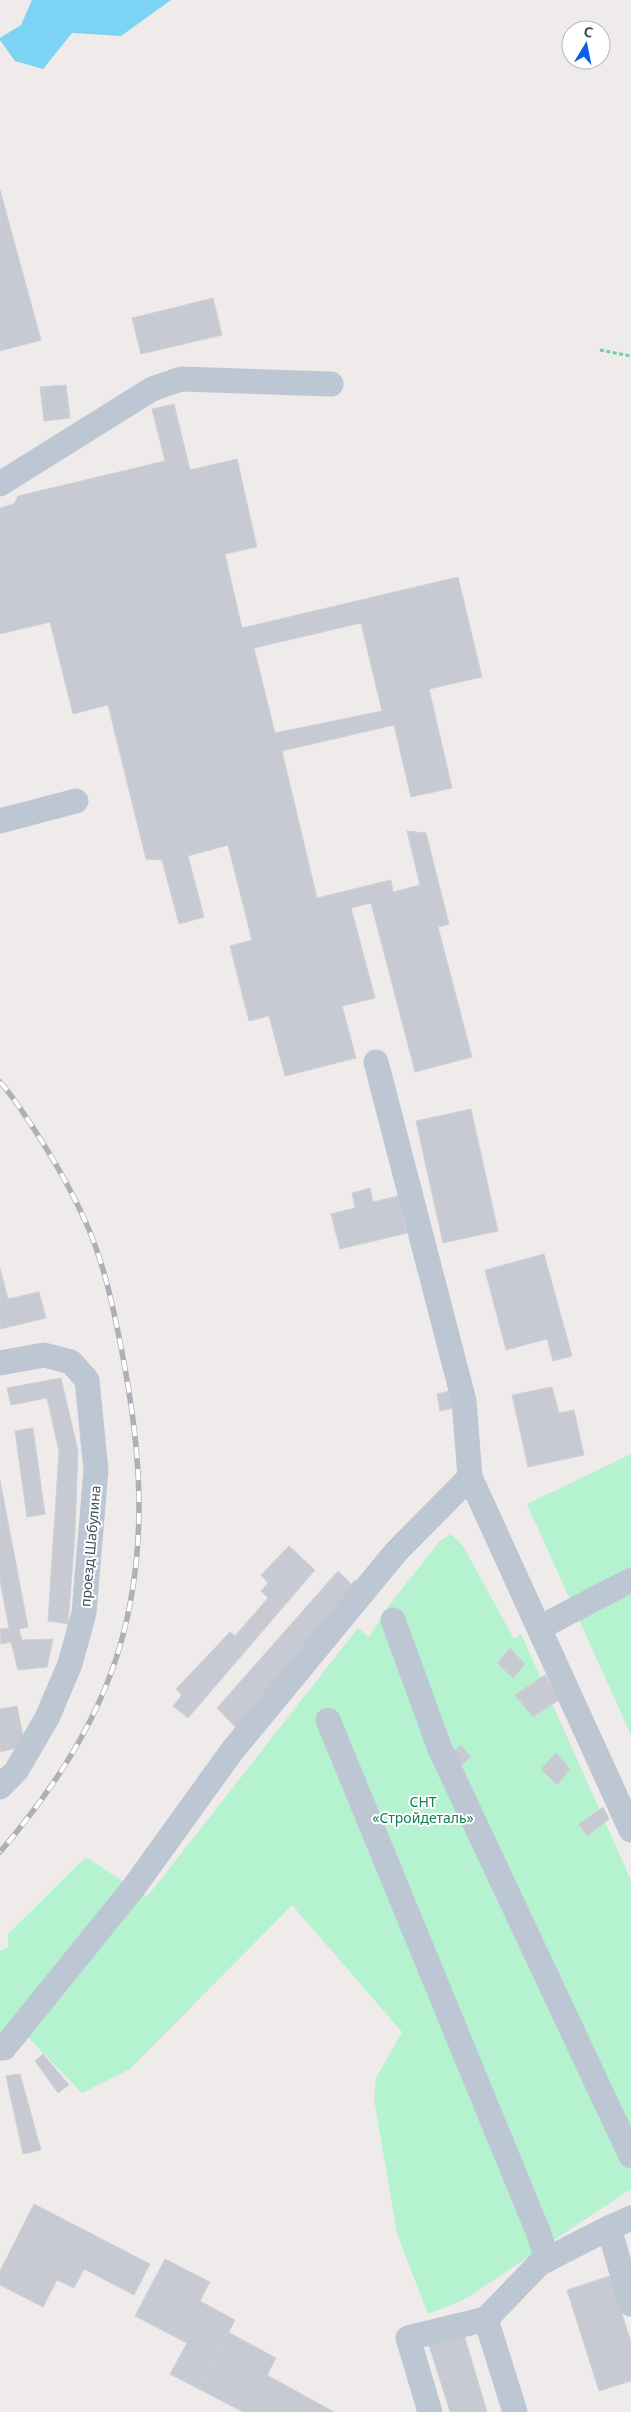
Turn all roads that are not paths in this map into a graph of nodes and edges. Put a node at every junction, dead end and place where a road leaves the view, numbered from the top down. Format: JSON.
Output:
{"nodes":[{"id":1,"x":330,"y":384,"type":"dead end"},
{"id":2,"x":0,"y":484,"type":"edge"},
{"id":3,"x":76,"y":801,"type":"dead end"},
{"id":4,"x":0,"y":821,"type":"edge"},
{"id":5,"x":376,"y":1062,"type":"dead end"},
{"id":6,"x":0,"y":1363,"type":"edge"},
{"id":7,"x":470,"y":1478,"type":"junction"},
{"id":8,"x":631,"y":1580,"type":"edge"},
{"id":9,"x":393,"y":1620,"type":"dead end"},
{"id":10,"x":539,"y":1628,"type":"junction"},
{"id":11,"x":328,"y":1720,"type":"dead end"},
{"id":12,"x":0,"y":1787,"type":"edge"},
{"id":13,"x":631,"y":1830,"type":"edge"},
{"id":14,"x":0,"y":2048,"type":"edge"},
{"id":15,"x":631,"y":2156,"type":"edge"},
{"id":16,"x":620,"y":2223,"type":"edge"},
{"id":17,"x":547,"y":2260,"type":"junction"},
{"id":18,"x":631,"y":2304,"type":"edge"},
{"id":19,"x":486,"y":2319,"type":"junction"},
{"id":20,"x":430,"y":2412,"type":"edge"},
{"id":21,"x":515,"y":2412,"type":"edge"}],
"edges":[{"from":1,"to":2,"type":"street"},
{"from":3,"to":4,"type":"street"},
{"from":5,"to":7,"type":"street"},
{"from":6,"to":12,"type":"street","name":"проезд Шабулина"},
{"from":7,"to":10,"type":"street"},
{"from":7,"to":14,"type":"street"},
{"from":8,"to":10,"type":"street"},
{"from":9,"to":15,"type":"street"},
{"from":10,"to":13,"type":"street"},
{"from":11,"to":17,"type":"street"},
{"from":16,"to":17,"type":"street"},
{"from":16,"to":18,"type":"street"},
{"from":17,"to":19,"type":"street"},
{"from":19,"to":20,"type":"street"},
{"from":19,"to":21,"type":"street"}]}
